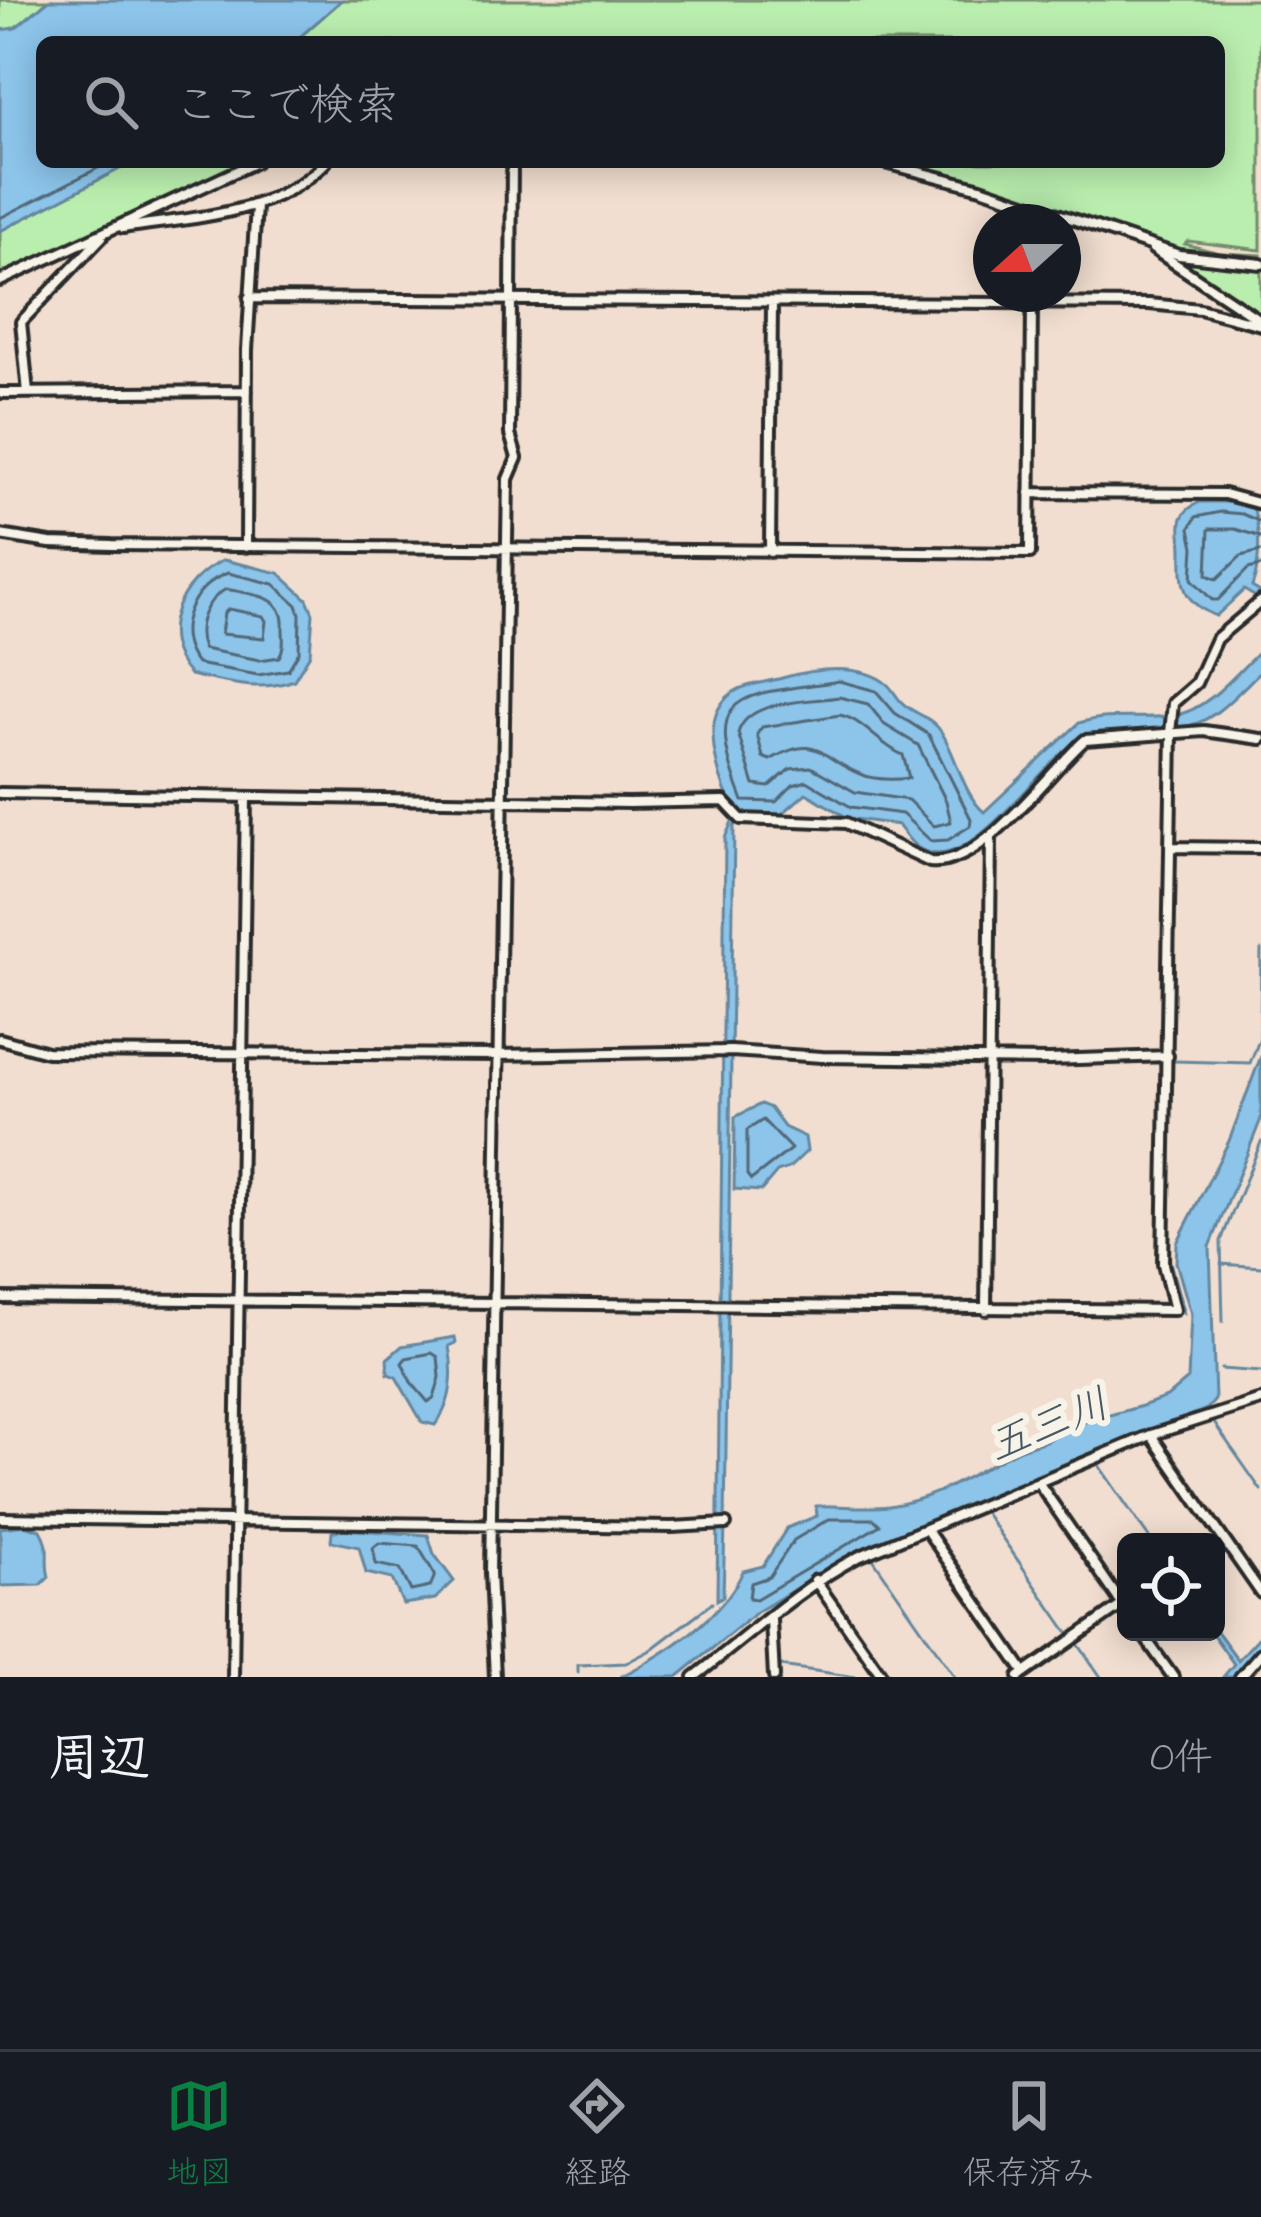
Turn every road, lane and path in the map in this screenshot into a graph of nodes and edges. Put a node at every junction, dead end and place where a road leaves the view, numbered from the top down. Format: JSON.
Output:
{"nodes":[{"id":1,"x":243,"y":168,"type":"edge"},
{"id":2,"x":319,"y":168,"type":"edge"},
{"id":3,"x":512,"y":168,"type":"edge"},
{"id":4,"x":912,"y":168,"type":"edge"},
{"id":5,"x":256,"y":206,"type":"junction"},
{"id":6,"x":108,"y":231,"type":"junction"},
{"id":7,"x":1142,"y":242,"type":"junction"},
{"id":8,"x":1261,"y":264,"type":"edge"},
{"id":9,"x":0,"y":281,"type":"edge"},
{"id":10,"x":249,"y":298,"type":"junction"},
{"id":11,"x":511,"y":299,"type":"junction"},
{"id":12,"x":772,"y":302,"type":"junction"},
{"id":13,"x":973,"y":304,"type":"edge"},
{"id":14,"x":1081,"y":304,"type":"edge"},
{"id":15,"x":1032,"y":312,"type":"edge"},
{"id":16,"x":1261,"y":323,"type":"edge"},
{"id":17,"x":247,"y":391,"type":"junction"},
{"id":18,"x":0,"y":393,"type":"edge"},
{"id":19,"x":28,"y":393,"type":"junction"},
{"id":20,"x":1030,"y":493,"type":"junction"},
{"id":21,"x":1261,"y":504,"type":"edge"},
{"id":22,"x":0,"y":535,"type":"edge"},
{"id":23,"x":246,"y":547,"type":"junction"},
{"id":24,"x":506,"y":550,"type":"junction"},
{"id":25,"x":770,"y":552,"type":"junction"},
{"id":26,"x":1261,"y":601,"type":"edge"},
{"id":27,"x":1171,"y":733,"type":"junction"},
{"id":28,"x":1261,"y":740,"type":"edge"},
{"id":29,"x":0,"y":793,"type":"edge"},
{"id":30,"x":246,"y":797,"type":"junction"},
{"id":31,"x":501,"y":801,"type":"junction"},
{"id":32,"x":992,"y":835,"type":"junction"},
{"id":33,"x":1171,"y":847,"type":"junction"},
{"id":34,"x":1261,"y":848,"type":"edge"},
{"id":35,"x":0,"y":1039,"type":"edge"},
{"id":36,"x":243,"y":1054,"type":"junction"},
{"id":37,"x":497,"y":1055,"type":"junction"},
{"id":38,"x":1168,"y":1057,"type":"junction"},
{"id":39,"x":989,"y":1059,"type":"junction"},
{"id":40,"x":0,"y":1298,"type":"edge"},
{"id":41,"x":239,"y":1300,"type":"junction"},
{"id":42,"x":494,"y":1303,"type":"junction"},
{"id":43,"x":986,"y":1310,"type":"junction"},
{"id":44,"x":1261,"y":1400,"type":"edge"},
{"id":45,"x":1151,"y":1435,"type":"junction"},
{"id":46,"x":1037,"y":1482,"type":"junction"},
{"id":47,"x":0,"y":1518,"type":"edge"},
{"id":48,"x":236,"y":1521,"type":"junction"},
{"id":49,"x":490,"y":1524,"type":"junction"},
{"id":50,"x":723,"y":1524,"type":"dead end"},
{"id":51,"x":926,"y":1529,"type":"junction"},
{"id":52,"x":1212,"y":1533,"type":"edge"},
{"id":53,"x":1225,"y":1550,"type":"edge"},
{"id":54,"x":815,"y":1580,"type":"junction"},
{"id":55,"x":1261,"y":1593,"type":"edge"},
{"id":56,"x":1117,"y":1596,"type":"edge"},
{"id":57,"x":1117,"y":1611,"type":"edge"},
{"id":58,"x":771,"y":1618,"type":"junction"},
{"id":59,"x":1148,"y":1641,"type":"edge"},
{"id":60,"x":1261,"y":1653,"type":"edge"},
{"id":61,"x":1022,"y":1675,"type":"edge"},
{"id":62,"x":233,"y":1677,"type":"edge"},
{"id":63,"x":495,"y":1677,"type":"edge"},
{"id":64,"x":694,"y":1677,"type":"edge"},
{"id":65,"x":773,"y":1677,"type":"edge"},
{"id":66,"x":883,"y":1677,"type":"edge"},
{"id":67,"x":1173,"y":1677,"type":"edge"},
{"id":68,"x":1240,"y":1677,"type":"edge"}],
"edges":[{"from":1,"to":6,"type":"street"},
{"from":2,"to":5,"type":"street"},
{"from":3,"to":11,"type":"street"},
{"from":4,"to":7,"type":"street"},
{"from":5,"to":6,"type":"street"},
{"from":5,"to":10,"type":"street"},
{"from":6,"to":9,"type":"street"},
{"from":6,"to":19,"type":"street"},
{"from":7,"to":8,"type":"street"},
{"from":7,"to":16,"type":"street"},
{"from":10,"to":11,"type":"street"},
{"from":10,"to":17,"type":"street"},
{"from":11,"to":12,"type":"street"},
{"from":11,"to":24,"type":"street"},
{"from":12,"to":13,"type":"street"},
{"from":12,"to":25,"type":"street"},
{"from":14,"to":16,"type":"street"},
{"from":15,"to":20,"type":"street"},
{"from":17,"to":19,"type":"street"},
{"from":17,"to":23,"type":"street"},
{"from":18,"to":19,"type":"street"},
{"from":20,"to":21,"type":"street"},
{"from":20,"to":25,"type":"street"},
{"from":22,"to":23,"type":"street"},
{"from":23,"to":24,"type":"street"},
{"from":24,"to":25,"type":"street"},
{"from":24,"to":31,"type":"street"},
{"from":26,"to":27,"type":"street"},
{"from":27,"to":28,"type":"street"},
{"from":27,"to":32,"type":"street"},
{"from":27,"to":33,"type":"street"},
{"from":29,"to":30,"type":"street"},
{"from":30,"to":31,"type":"street"},
{"from":30,"to":36,"type":"street"},
{"from":31,"to":32,"type":"street"},
{"from":31,"to":37,"type":"street"},
{"from":32,"to":39,"type":"street"},
{"from":33,"to":34,"type":"street"},
{"from":33,"to":38,"type":"street"},
{"from":35,"to":36,"type":"street"},
{"from":36,"to":37,"type":"street"},
{"from":36,"to":41,"type":"street"},
{"from":37,"to":39,"type":"street"},
{"from":37,"to":42,"type":"street"},
{"from":38,"to":39,"type":"street"},
{"from":38,"to":43,"type":"street"},
{"from":39,"to":43,"type":"street"},
{"from":40,"to":41,"type":"street"},
{"from":41,"to":42,"type":"street"},
{"from":41,"to":48,"type":"street"},
{"from":42,"to":43,"type":"street"},
{"from":42,"to":49,"type":"street"},
{"from":44,"to":45,"type":"street"},
{"from":45,"to":46,"type":"street"},
{"from":45,"to":52,"type":"street"},
{"from":46,"to":51,"type":"street"},
{"from":46,"to":56,"type":"street"},
{"from":47,"to":48,"type":"street"},
{"from":48,"to":49,"type":"street"},
{"from":48,"to":62,"type":"street"},
{"from":49,"to":50,"type":"street"},
{"from":49,"to":63,"type":"street"},
{"from":51,"to":54,"type":"street"},
{"from":51,"to":61,"type":"street"},
{"from":53,"to":55,"type":"street"},
{"from":54,"to":58,"type":"street"},
{"from":54,"to":66,"type":"street"},
{"from":57,"to":61,"type":"street"},
{"from":58,"to":64,"type":"street"},
{"from":58,"to":65,"type":"street"},
{"from":59,"to":67,"type":"street"},
{"from":60,"to":68,"type":"street"}]}
